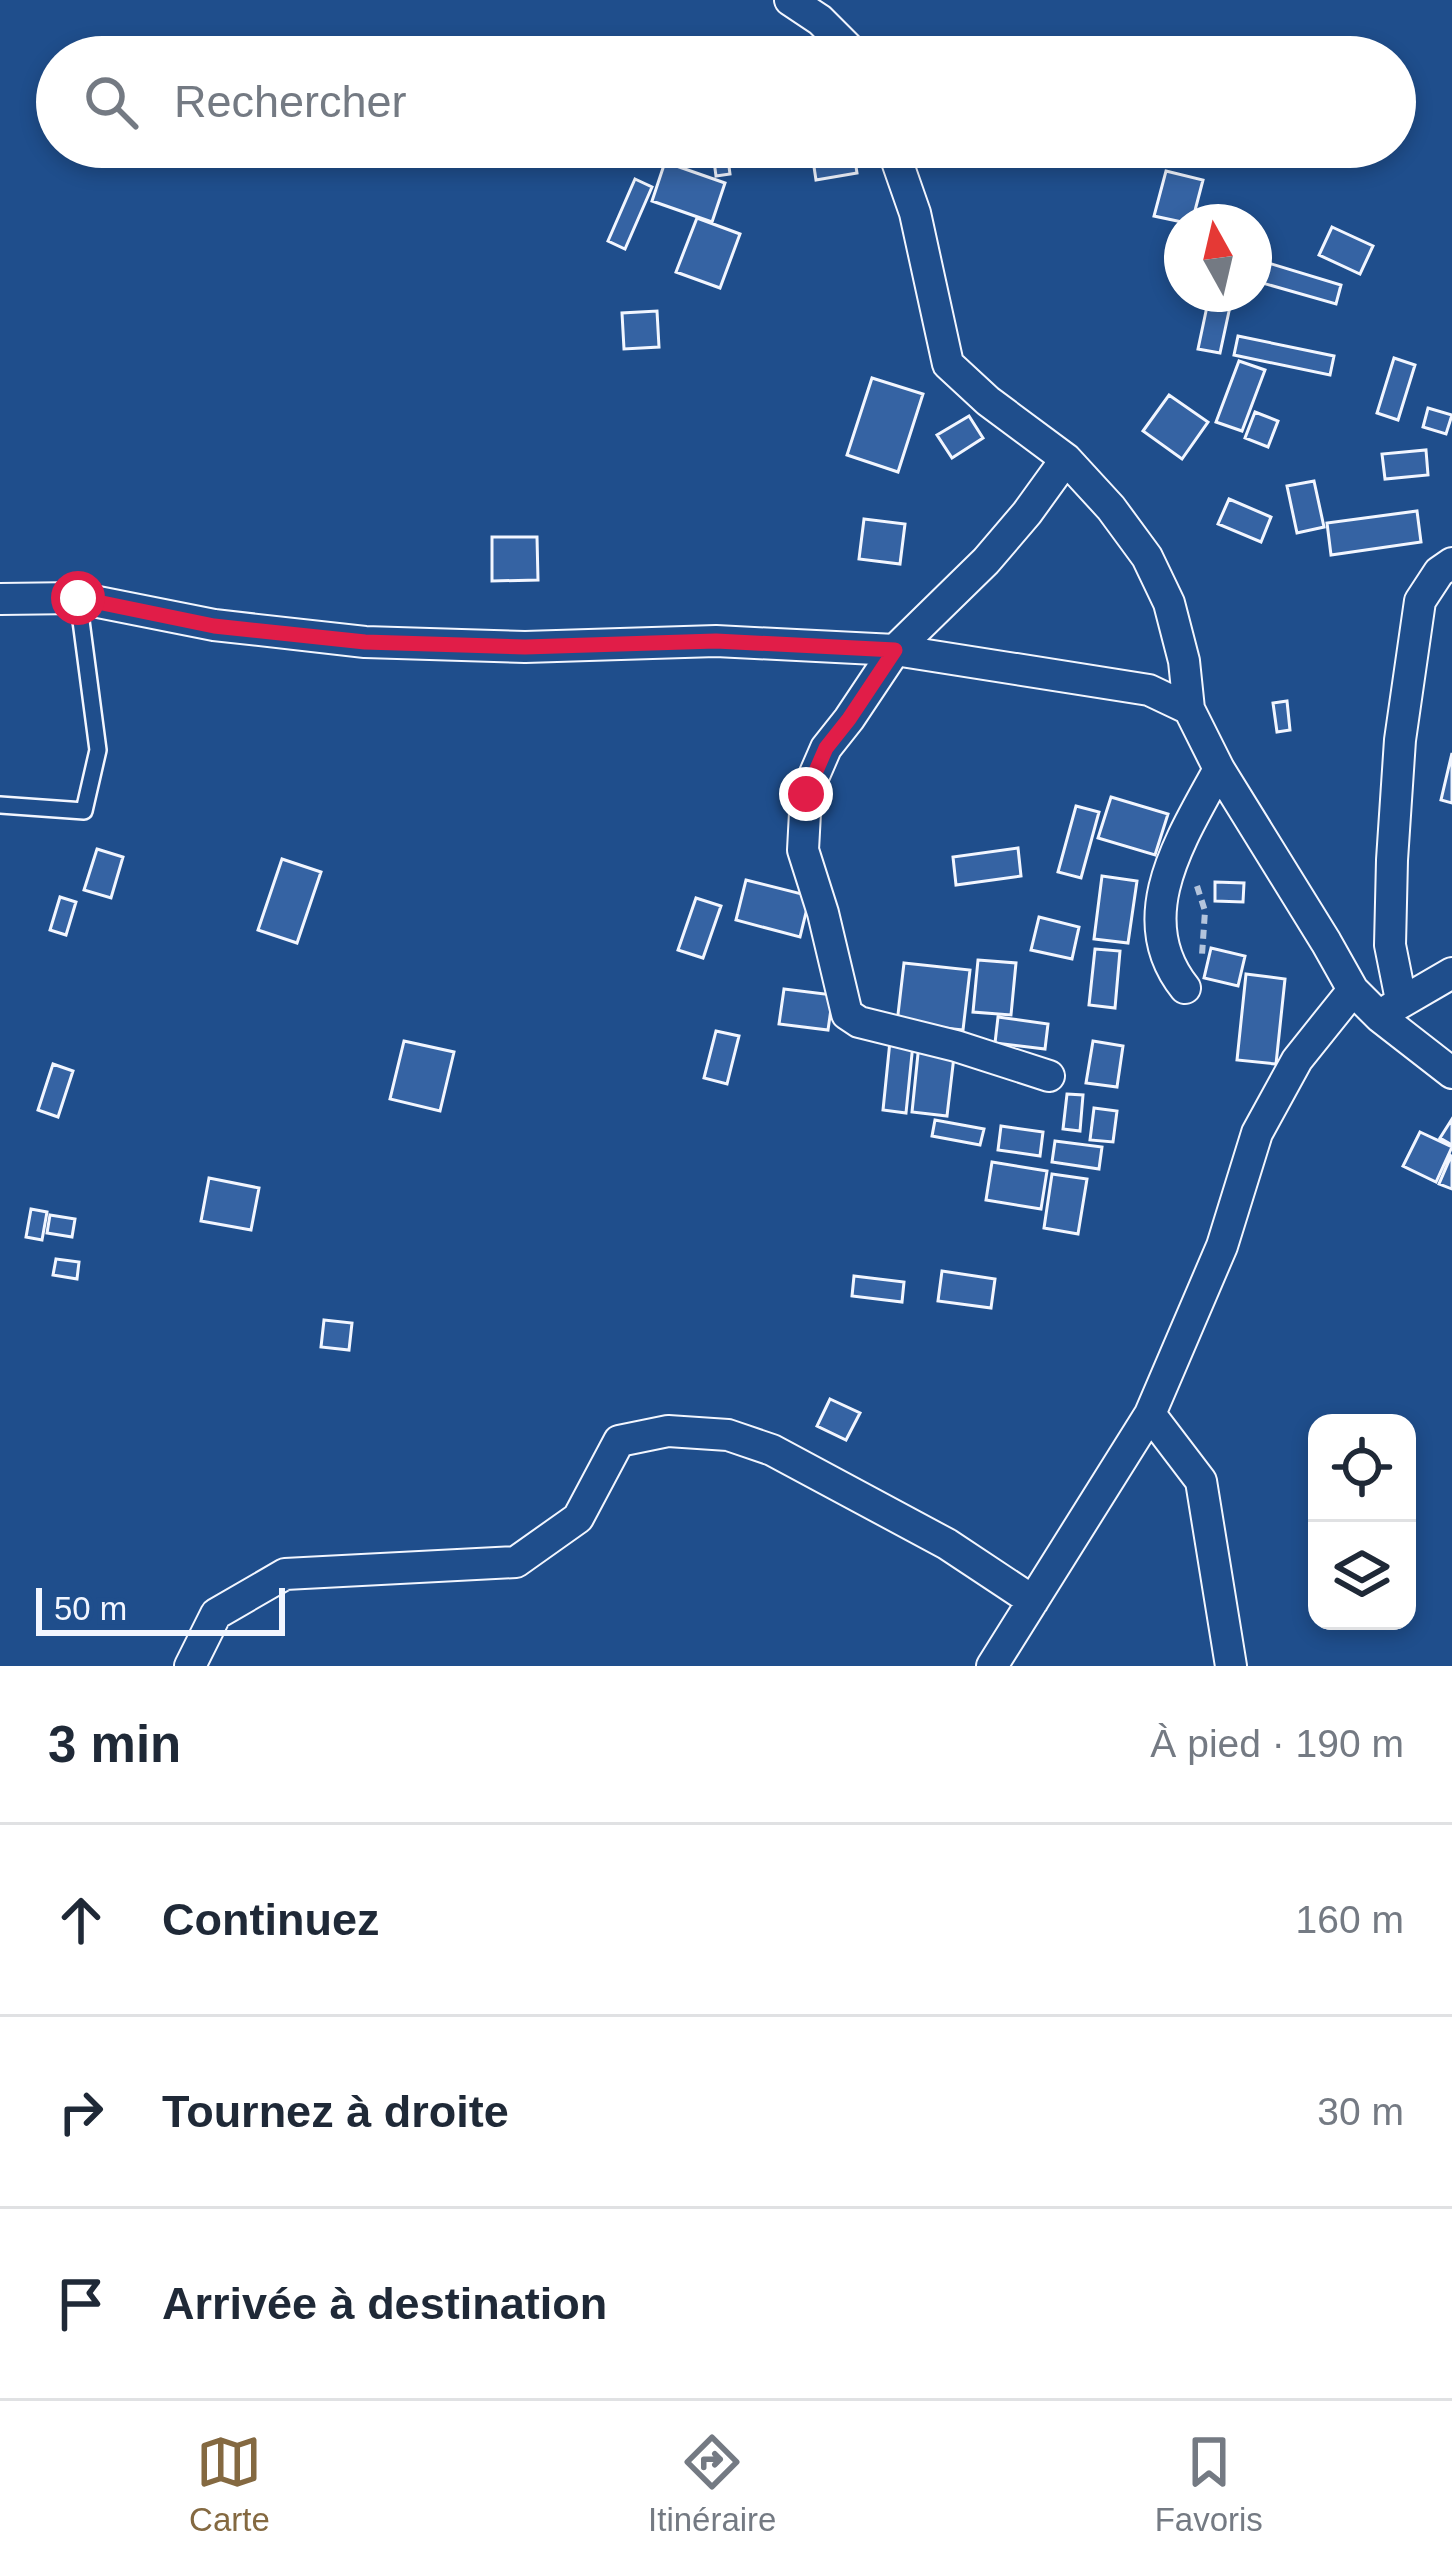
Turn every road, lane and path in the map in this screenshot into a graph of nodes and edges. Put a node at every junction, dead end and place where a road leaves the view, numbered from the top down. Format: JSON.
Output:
{"nodes":[{"id":1,"x":790,"y":0,"type":"edge"},
{"id":2,"x":836,"y":36,"type":"edge"},
{"id":3,"x":899,"y":168,"type":"edge"},
{"id":4,"x":1066,"y":459,"type":"junction"},
{"id":5,"x":1452,"y":563,"type":"edge"},
{"id":6,"x":0,"y":598,"type":"edge"},
{"id":7,"x":78,"y":598,"type":"junction"},
{"id":8,"x":895,"y":650,"type":"junction"},
{"id":9,"x":1189,"y":709,"type":"junction"},
{"id":10,"x":1219,"y":769,"type":"junction"},
{"id":11,"x":0,"y":805,"type":"edge"},
{"id":12,"x":1173,"y":855,"type":"junction"},
{"id":13,"x":1452,"y":973,"type":"edge"},
{"id":14,"x":1185,"y":988,"type":"joint"},
{"id":15,"x":1353,"y":990,"type":"junction"},
{"id":16,"x":1390,"y":1009,"type":"junction"},
{"id":17,"x":1452,"y":1073,"type":"edge"},
{"id":18,"x":1049,"y":1076,"type":"dead end"},
{"id":19,"x":1150,"y":1414,"type":"junction"},
{"id":20,"x":1033,"y":1601,"type":"junction"},
{"id":21,"x":190,"y":1666,"type":"edge"},
{"id":22,"x":992,"y":1666,"type":"edge"},
{"id":23,"x":1231,"y":1666,"type":"edge"}],
"edges":[{"from":1,"to":2,"type":"street"},
{"from":3,"to":4,"type":"street"},
{"from":4,"to":8,"type":"street"},
{"from":4,"to":9,"type":"street"},
{"from":5,"to":16,"type":"street"},
{"from":6,"to":7,"type":"street"},
{"from":7,"to":8,"type":"street"},
{"from":7,"to":11,"type":"lane"},
{"from":8,"to":9,"type":"street"},
{"from":8,"to":18,"type":"street"},
{"from":9,"to":10,"type":"street"},
{"from":10,"to":12,"type":"street"},
{"from":10,"to":15,"type":"street"},
{"from":12,"to":14,"type":"street"},
{"from":12,"to":14,"type":"path"},
{"from":13,"to":16,"type":"street"},
{"from":15,"to":16,"type":"street"},
{"from":15,"to":19,"type":"street"},
{"from":16,"to":17,"type":"street"},
{"from":19,"to":20,"type":"street"},
{"from":19,"to":23,"type":"street"},
{"from":20,"to":21,"type":"street"},
{"from":20,"to":22,"type":"street"}]}
